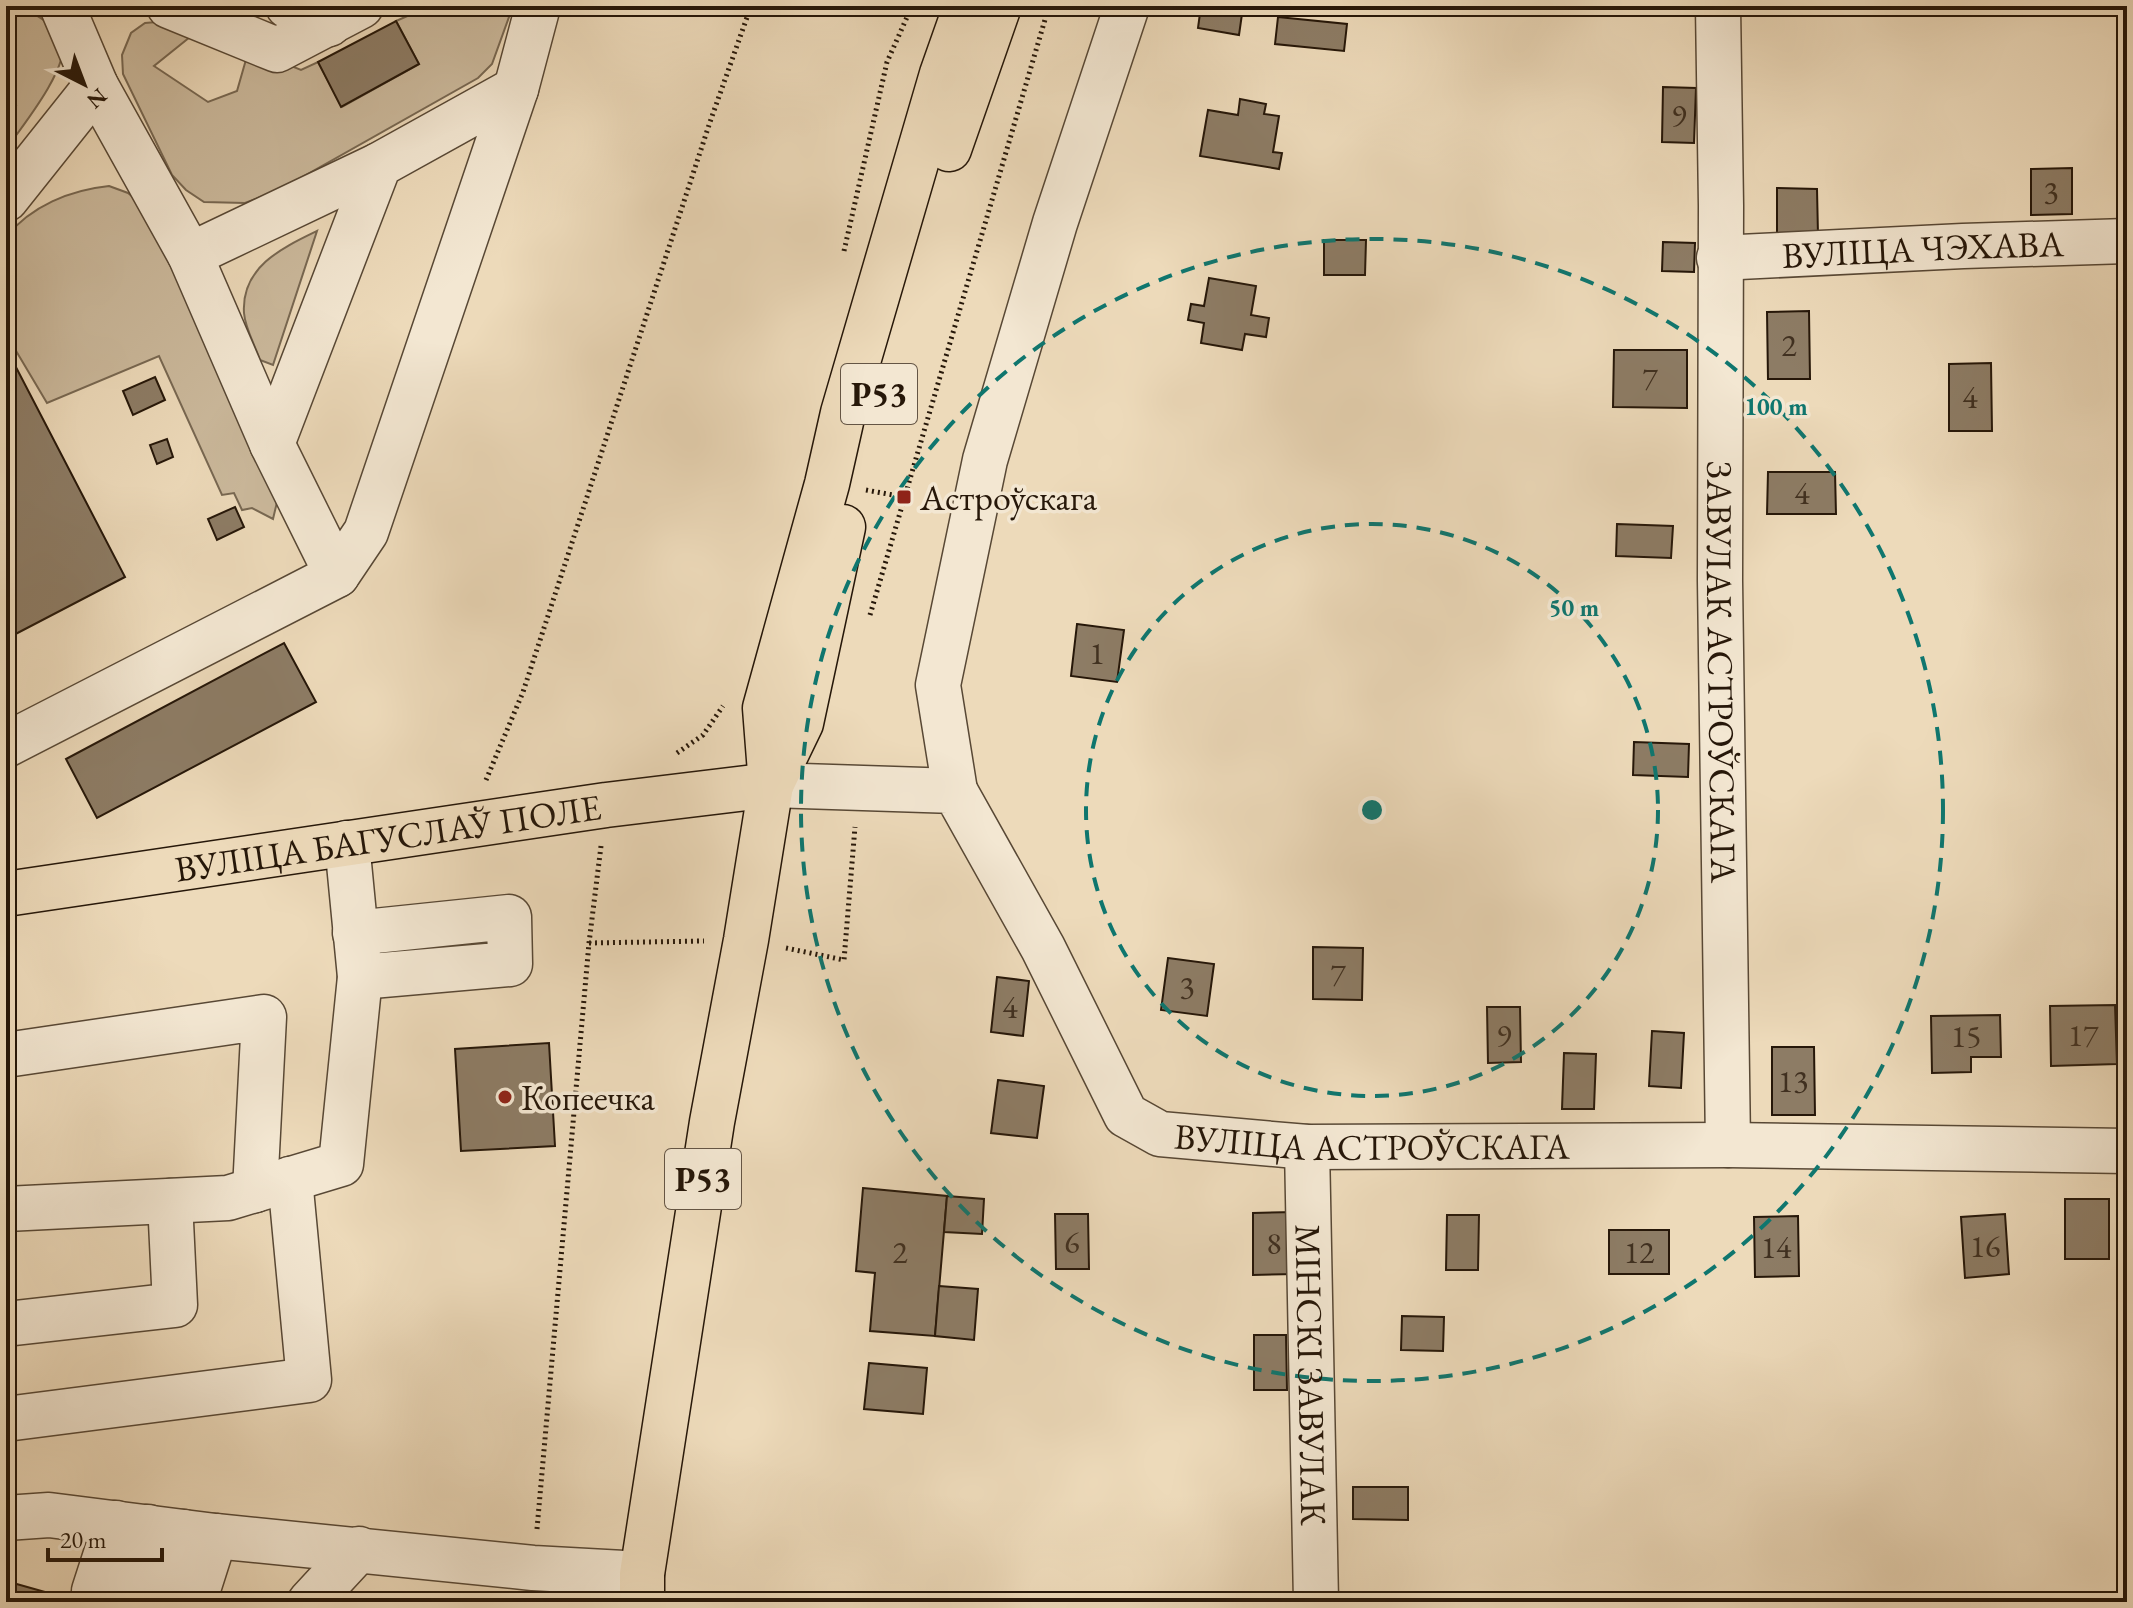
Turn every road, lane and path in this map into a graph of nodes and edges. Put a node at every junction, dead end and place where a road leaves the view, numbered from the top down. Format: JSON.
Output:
{"nodes":[{"id":1,"x":62,"y":6,"type":"edge"},
{"id":2,"x":169,"y":6,"type":"edge"},
{"id":3,"x":288,"y":6,"type":"edge"},
{"id":4,"x":538,"y":6,"type":"edge"},
{"id":5,"x":751,"y":6,"type":"edge"},
{"id":6,"x":912,"y":6,"type":"edge"},
{"id":7,"x":966,"y":6,"type":"edge"},
{"id":8,"x":999,"y":6,"type":"edge"},
{"id":9,"x":1049,"y":6,"type":"edge"},
{"id":10,"x":1127,"y":6,"type":"edge"},
{"id":11,"x":1718,"y":6,"type":"edge"},
{"id":12,"x":345,"y":15,"type":"edge"},
{"id":13,"x":96,"y":86,"type":"junction"},
{"id":14,"x":516,"y":89,"type":"junction"},
{"id":15,"x":379,"y":165,"type":"junction"},
{"id":16,"x":6,"y":199,"type":"edge"},
{"id":17,"x":2127,"y":241,"type":"edge"},
{"id":18,"x":190,"y":255,"type":"junction"},
{"id":19,"x":1719,"y":258,"type":"junction"},
{"id":20,"x":841,"y":262,"type":"dead end"},
{"id":21,"x":272,"y":444,"type":"junction"},
{"id":22,"x":853,"y":488,"type":"junction"},
{"id":23,"x":904,"y":497,"type":"junction"},
{"id":24,"x":337,"y":575,"type":"junction"},
{"id":25,"x":869,"y":616,"type":"dead end"},
{"id":26,"x":728,"y":698,"type":"dead end"},
{"id":27,"x":6,"y":745,"type":"edge"},
{"id":28,"x":671,"y":758,"type":"dead end"},
{"id":29,"x":771,"y":785,"type":"junction"},
{"id":30,"x":859,"y":786,"type":"junction"},
{"id":31,"x":482,"y":790,"type":"dead end"},
{"id":32,"x":955,"y":791,"type":"junction"},
{"id":33,"x":606,"y":805,"type":"junction"},
{"id":34,"x":347,"y":843,"type":"junction"},
{"id":35,"x":6,"y":894,"type":"edge"},
{"id":36,"x":355,"y":933,"type":"junction"},
{"id":37,"x":844,"y":960,"type":"dead end"},
{"id":38,"x":360,"y":977,"type":"junction"},
{"id":39,"x":6,"y":1055,"type":"edge"},
{"id":40,"x":1728,"y":1145,"type":"junction"},
{"id":41,"x":1307,"y":1147,"type":"junction"},
{"id":42,"x":2127,"y":1151,"type":"edge"},
{"id":43,"x":272,"y":1184,"type":"junction"},
{"id":44,"x":170,"y":1201,"type":"junction"},
{"id":45,"x":6,"y":1209,"type":"edge"},
{"id":46,"x":6,"y":1324,"type":"edge"},
{"id":47,"x":6,"y":1419,"type":"edge"},
{"id":48,"x":6,"y":1518,"type":"edge"},
{"id":49,"x":166,"y":1530,"type":"junction"},
{"id":50,"x":359,"y":1549,"type":"junction"},
{"id":51,"x":533,"y":1568,"type":"junction"},
{"id":52,"x":642,"y":1588,"type":"edge"},
{"id":53,"x":126,"y":1598,"type":"edge"},
{"id":54,"x":194,"y":1602,"type":"edge"},
{"id":55,"x":310,"y":1602,"type":"edge"},
{"id":56,"x":1316,"y":1602,"type":"edge"}],
"edges":[{"from":1,"to":13,"type":"street"},
{"from":2,"to":12,"type":"street"},
{"from":3,"to":12,"type":"street"},
{"from":4,"to":14,"type":"street"},
{"from":5,"to":31,"type":"path"},
{"from":6,"to":20,"type":"path"},
{"from":7,"to":29,"type":"main road","number":"Р53"},
{"from":8,"to":22,"type":"main road","number":"Р53"},
{"from":9,"to":23,"type":"path"},
{"from":10,"to":32,"type":"street"},
{"from":11,"to":19,"type":"street","name":"ЗАВУЛАК АСТРОЎСКАГА"},
{"from":13,"to":16,"type":"street"},
{"from":13,"to":18,"type":"street"},
{"from":14,"to":15,"type":"street"},
{"from":14,"to":24,"type":"street"},
{"from":15,"to":18,"type":"street"},
{"from":15,"to":21,"type":"street"},
{"from":17,"to":19,"type":"street","name":"ВУЛІЦА ЧЭХАВА"},
{"from":18,"to":21,"type":"street"},
{"from":19,"to":40,"type":"street","name":"ЗАВУЛАК АСТРОЎСКАГА"},
{"from":21,"to":24,"type":"street"},
{"from":22,"to":23,"type":"path"},
{"from":22,"to":29,"type":"main road","number":"Р53"},
{"from":23,"to":25,"type":"path"},
{"from":24,"to":27,"type":"street"},
{"from":26,"to":28,"type":"path"},
{"from":29,"to":30,"type":"street"},
{"from":29,"to":33,"type":"main road","name":"ВУЛІЦА БАГУСЛАЎ ПОЛЕ"},
{"from":29,"to":52,"type":"main road","number":"Р53"},
{"from":30,"to":32,"type":"street"},
{"from":30,"to":37,"type":"path"},
{"from":32,"to":41,"type":"street","name":"ВУЛІЦА АСТРОЎСКАГА"},
{"from":33,"to":34,"type":"main road","name":"ВУЛІЦА БАГУСЛАЎ ПОЛЕ"},
{"from":33,"to":51,"type":"path"},
{"from":34,"to":35,"type":"main road","name":"ВУЛІЦА БАГУСЛАЎ ПОЛЕ"},
{"from":34,"to":36,"type":"street"},
{"from":36,"to":38,"type":"street"},
{"from":36,"to":38,"type":"street"},
{"from":38,"to":43,"type":"street"},
{"from":39,"to":43,"type":"street"},
{"from":40,"to":41,"type":"street","name":"ВУЛІЦА АСТРОЎСКАГА"},
{"from":40,"to":42,"type":"street","name":"ВУЛІЦА АСТРОЎСКАГА"},
{"from":41,"to":56,"type":"street","name":"МІНСКІ ЗАВУЛАК"},
{"from":43,"to":44,"type":"street"},
{"from":43,"to":47,"type":"street"},
{"from":44,"to":45,"type":"street"},
{"from":44,"to":46,"type":"street"},
{"from":48,"to":49,"type":"street"},
{"from":49,"to":50,"type":"street"},
{"from":49,"to":53,"type":"street"},
{"from":49,"to":53,"type":"street"},
{"from":49,"to":54,"type":"street"},
{"from":50,"to":51,"type":"street"},
{"from":50,"to":55,"type":"street"},
{"from":51,"to":52,"type":"street"}]}
